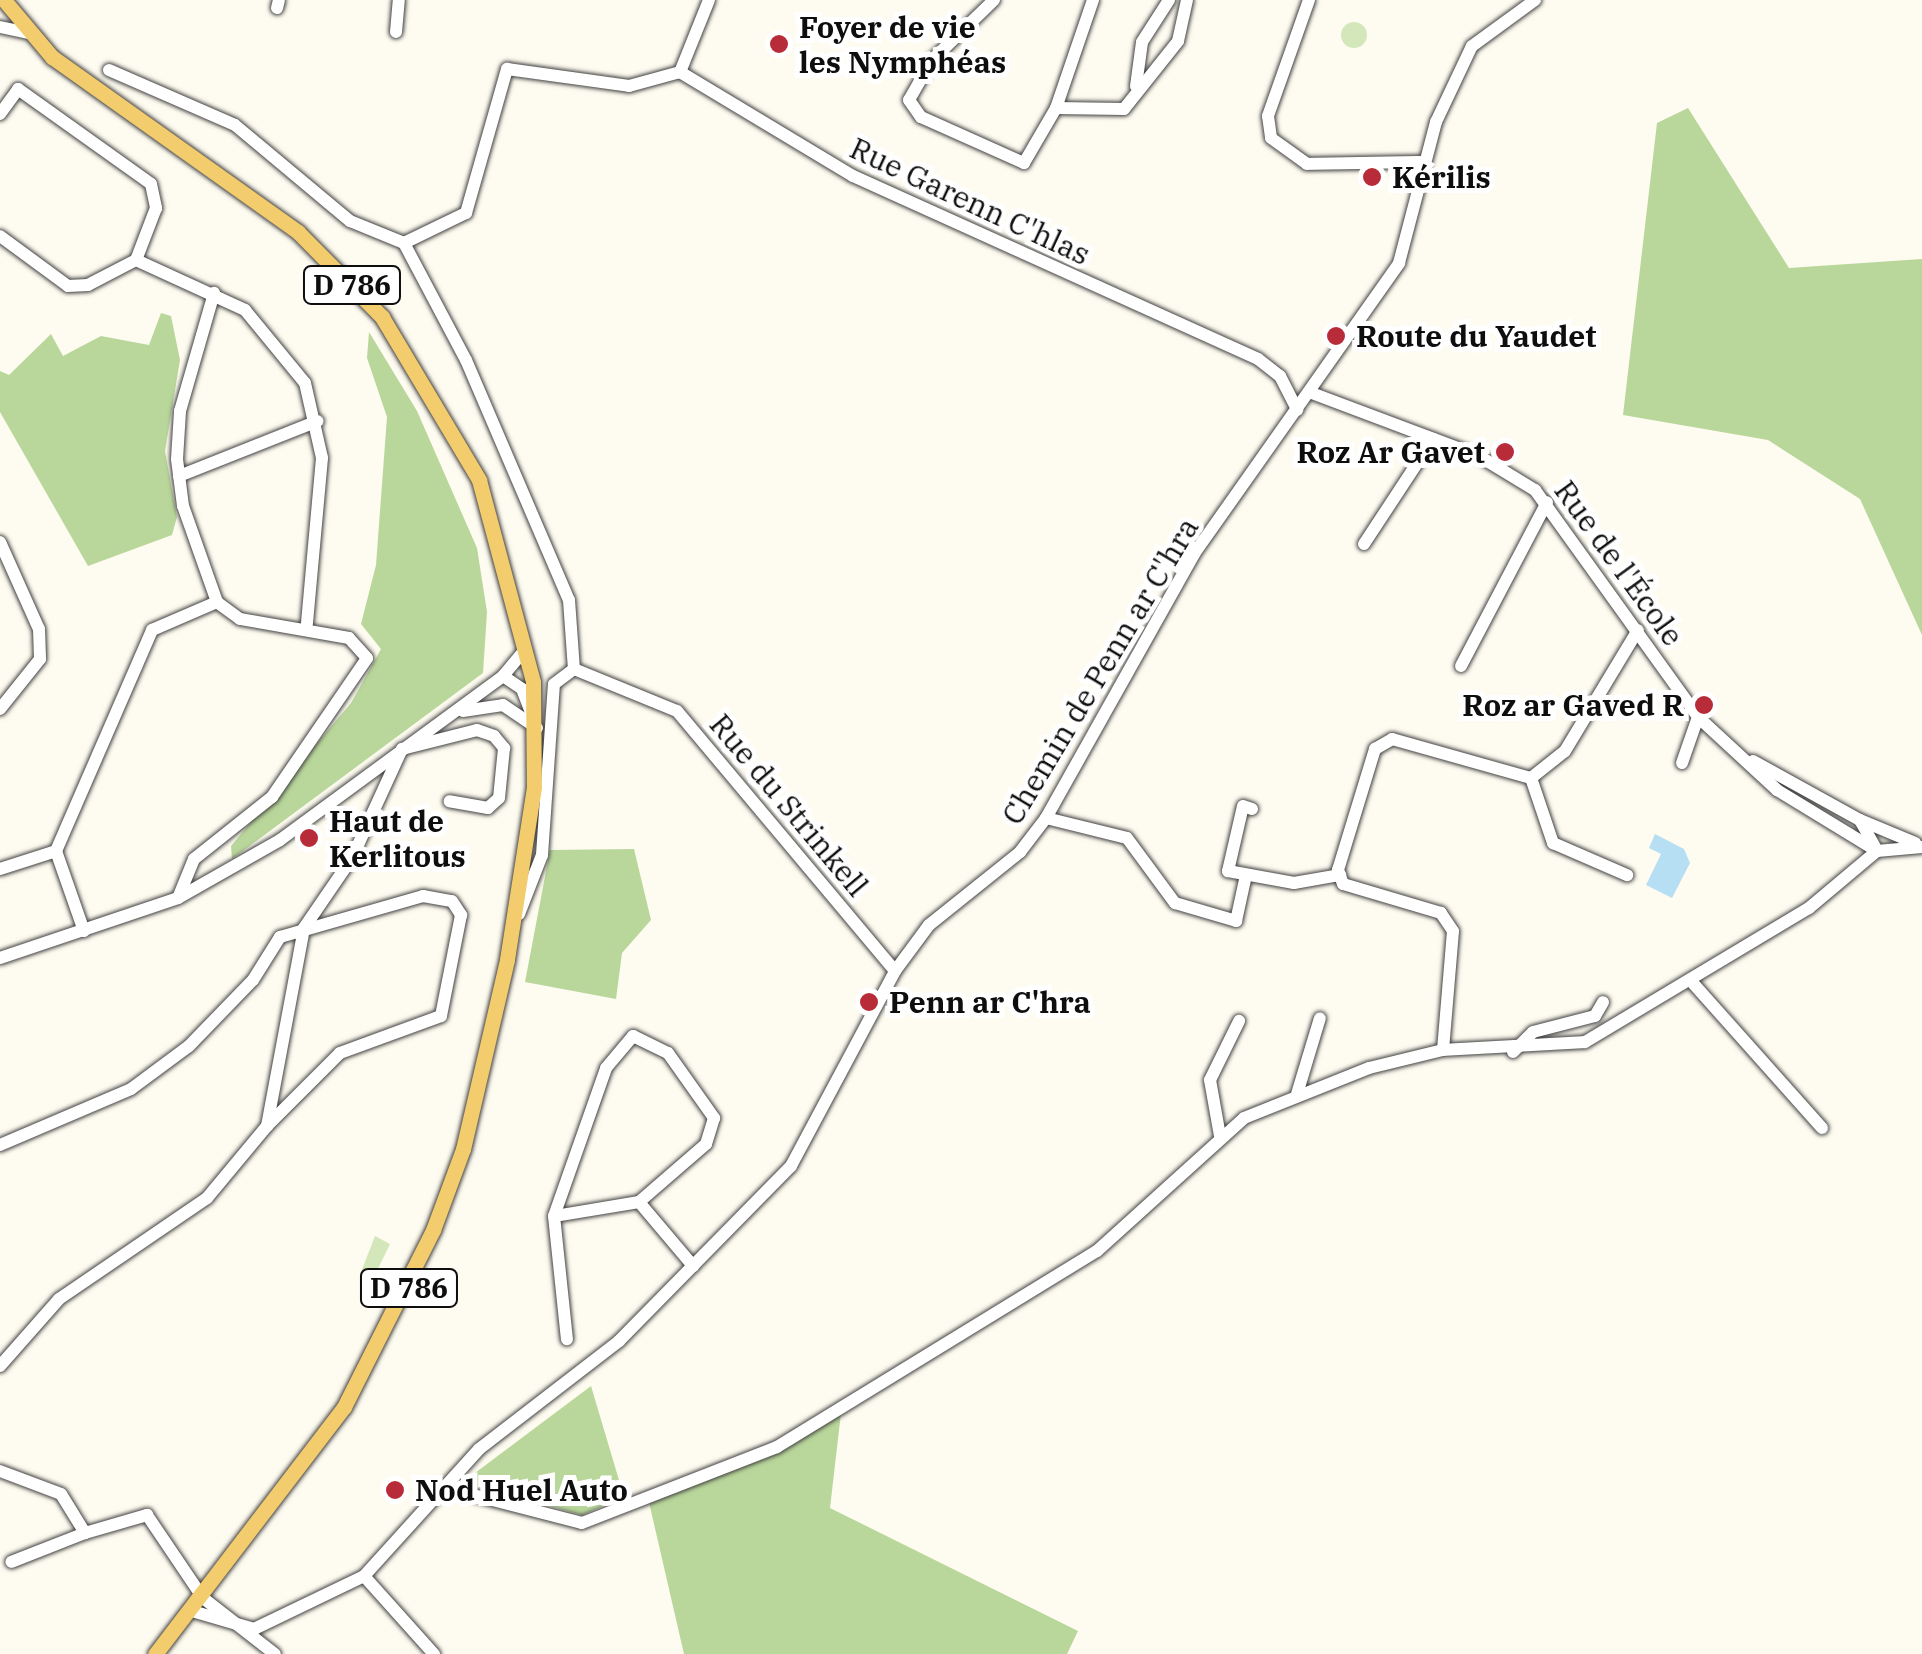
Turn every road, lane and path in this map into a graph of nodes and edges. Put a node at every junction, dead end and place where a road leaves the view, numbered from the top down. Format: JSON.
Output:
{"nodes":[{"id":1,"x":4,"y":0,"type":"edge"},
{"id":2,"x":399,"y":0,"type":"edge"},
{"id":3,"x":709,"y":0,"type":"edge"},
{"id":4,"x":994,"y":0,"type":"edge"},
{"id":5,"x":1093,"y":0,"type":"edge"},
{"id":6,"x":1169,"y":0,"type":"edge"},
{"id":7,"x":1187,"y":0,"type":"edge"},
{"id":8,"x":1309,"y":0,"type":"edge"},
{"id":9,"x":1535,"y":0,"type":"edge"},
{"id":10,"x":0,"y":27,"type":"edge"},
{"id":11,"x":396,"y":32,"type":"dead end"},
{"id":12,"x":29,"y":33,"type":"junction"},
{"id":13,"x":109,"y":70,"type":"dead end"},
{"id":14,"x":680,"y":72,"type":"junction"},
{"id":15,"x":1136,"y":86,"type":"junction"},
{"id":16,"x":1056,"y":108,"type":"junction"},
{"id":17,"x":0,"y":114,"type":"edge"},
{"id":18,"x":1425,"y":162,"type":"junction"},
{"id":19,"x":0,"y":236,"type":"edge"},
{"id":20,"x":404,"y":243,"type":"junction"},
{"id":21,"x":136,"y":260,"type":"junction"},
{"id":22,"x":214,"y":293,"type":"junction"},
{"id":23,"x":1310,"y":392,"type":"junction"},
{"id":24,"x":1297,"y":410,"type":"junction"},
{"id":25,"x":318,"y":421,"type":"junction"},
{"id":26,"x":1433,"y":440,"type":"junction"},
{"id":27,"x":179,"y":476,"type":"junction"},
{"id":28,"x":1547,"y":502,"type":"junction"},
{"id":29,"x":0,"y":542,"type":"edge"},
{"id":30,"x":1364,"y":544,"type":"dead end"},
{"id":31,"x":218,"y":602,"type":"junction"},
{"id":32,"x":307,"y":624,"type":"junction"},
{"id":33,"x":1638,"y":630,"type":"junction"},
{"id":34,"x":524,"y":651,"type":"junction"},
{"id":35,"x":1461,"y":666,"type":"dead end"},
{"id":36,"x":574,"y":669,"type":"junction"},
{"id":37,"x":503,"y":676,"type":"junction"},
{"id":38,"x":0,"y":709,"type":"edge"},
{"id":39,"x":1698,"y":717,"type":"junction"},
{"id":40,"x":443,"y":720,"type":"junction"},
{"id":41,"x":536,"y":728,"type":"junction"},
{"id":42,"x":402,"y":750,"type":"junction"},
{"id":43,"x":1748,"y":759,"type":"junction"},
{"id":44,"x":1682,"y":763,"type":"dead end"},
{"id":45,"x":1531,"y":778,"type":"junction"},
{"id":46,"x":450,"y":801,"type":"dead end"},
{"id":47,"x":1252,"y":809,"type":"dead end"},
{"id":48,"x":1046,"y":818,"type":"junction"},
{"id":49,"x":1860,"y":820,"type":"junction"},
{"id":50,"x":1922,"y":846,"type":"edge"},
{"id":51,"x":56,"y":851,"type":"junction"},
{"id":52,"x":1877,"y":851,"type":"junction"},
{"id":53,"x":0,"y":869,"type":"edge"},
{"id":54,"x":1246,"y":875,"type":"junction"},
{"id":55,"x":1628,"y":875,"type":"dead end"},
{"id":56,"x":1341,"y":880,"type":"junction"},
{"id":57,"x":178,"y":898,"type":"junction"},
{"id":58,"x":304,"y":928,"type":"junction"},
{"id":59,"x":84,"y":931,"type":"junction"},
{"id":60,"x":513,"y":931,"type":"junction"},
{"id":61,"x":0,"y":958,"type":"edge"},
{"id":62,"x":895,"y":971,"type":"junction"},
{"id":63,"x":1692,"y":980,"type":"junction"},
{"id":64,"x":1603,"y":1002,"type":"dead end"},
{"id":65,"x":1320,"y":1018,"type":"dead end"},
{"id":66,"x":1239,"y":1021,"type":"dead end"},
{"id":67,"x":1443,"y":1050,"type":"junction"},
{"id":68,"x":1512,"y":1052,"type":"junction"},
{"id":69,"x":1297,"y":1094,"type":"junction"},
{"id":70,"x":268,"y":1126,"type":"junction"},
{"id":71,"x":1822,"y":1128,"type":"dead end"},
{"id":72,"x":1220,"y":1136,"type":"junction"},
{"id":73,"x":0,"y":1144,"type":"edge"},
{"id":74,"x":639,"y":1202,"type":"junction"},
{"id":75,"x":554,"y":1216,"type":"junction"},
{"id":76,"x":693,"y":1266,"type":"junction"},
{"id":77,"x":567,"y":1339,"type":"dead end"},
{"id":78,"x":0,"y":1366,"type":"edge"},
{"id":79,"x":0,"y":1471,"type":"edge"},
{"id":80,"x":446,"y":1488,"type":"junction"},
{"id":81,"x":85,"y":1533,"type":"junction"},
{"id":82,"x":11,"y":1562,"type":"dead end"},
{"id":83,"x":364,"y":1576,"type":"junction"},
{"id":84,"x":197,"y":1604,"type":"junction"},
{"id":85,"x":254,"y":1629,"type":"junction"},
{"id":86,"x":155,"y":1654,"type":"edge"},
{"id":87,"x":275,"y":1654,"type":"edge"},
{"id":88,"x":434,"y":1654,"type":"edge"}],
"edges":[{"from":1,"to":12,"type":"main road","number":"D 786"},
{"from":2,"to":11,"type":"street"},
{"from":3,"to":14,"type":"street"},
{"from":4,"to":16,"type":"street"},
{"from":5,"to":16,"type":"street"},
{"from":6,"to":15,"type":"street"},
{"from":7,"to":15,"type":"street"},
{"from":8,"to":18,"type":"street"},
{"from":9,"to":18,"type":"street"},
{"from":10,"to":12,"type":"street"},
{"from":12,"to":34,"type":"main road","number":"D 786"},
{"from":13,"to":20,"type":"street"},
{"from":14,"to":20,"type":"street"},
{"from":14,"to":24,"type":"street","name":"Rue Garenn C'hlas"},
{"from":15,"to":16,"type":"street"},
{"from":17,"to":21,"type":"street"},
{"from":18,"to":23,"type":"street"},
{"from":19,"to":21,"type":"street"},
{"from":20,"to":36,"type":"street"},
{"from":21,"to":22,"type":"street"},
{"from":22,"to":25,"type":"street"},
{"from":22,"to":27,"type":"street"},
{"from":23,"to":24,"type":"street","name":"Chemin de Penn ar C'hra"},
{"from":23,"to":26,"type":"street","name":"Rue de l'École"},
{"from":24,"to":48,"type":"street","name":"Chemin de Penn ar C'hra"},
{"from":25,"to":27,"type":"street"},
{"from":25,"to":32,"type":"street"},
{"from":26,"to":28,"type":"street","name":"Rue de l'École"},
{"from":26,"to":30,"type":"street"},
{"from":27,"to":31,"type":"street"},
{"from":28,"to":33,"type":"street","name":"Rue de l'École"},
{"from":28,"to":35,"type":"street"},
{"from":29,"to":38,"type":"street"},
{"from":31,"to":32,"type":"street"},
{"from":31,"to":51,"type":"street"},
{"from":32,"to":57,"type":"street"},
{"from":33,"to":39,"type":"street","name":"Rue de l'École"},
{"from":33,"to":45,"type":"street"},
{"from":34,"to":37,"type":"street"},
{"from":34,"to":41,"type":"main road","number":"D 786"},
{"from":36,"to":60,"type":"street"},
{"from":36,"to":62,"type":"street","name":"Rue du Strinkell"},
{"from":37,"to":40,"type":"street"},
{"from":37,"to":41,"type":"street"},
{"from":39,"to":43,"type":"street","name":"Rue de l'École"},
{"from":39,"to":44,"type":"street"},
{"from":40,"to":41,"type":"street"},
{"from":40,"to":42,"type":"street"},
{"from":41,"to":60,"type":"main road","number":"D 786"},
{"from":42,"to":46,"type":"street"},
{"from":42,"to":57,"type":"street"},
{"from":42,"to":58,"type":"street"},
{"from":43,"to":49,"type":"street","name":"Rue de l'École"},
{"from":43,"to":52,"type":"street","name":"Rue de l'École"},
{"from":45,"to":55,"type":"street"},
{"from":45,"to":56,"type":"street"},
{"from":47,"to":54,"type":"street"},
{"from":48,"to":54,"type":"street"},
{"from":48,"to":62,"type":"street","name":"Chemin de Penn ar C'hra"},
{"from":49,"to":50,"type":"street","name":"Rue de l'École"},
{"from":49,"to":52,"type":"street"},
{"from":50,"to":52,"type":"street"},
{"from":51,"to":53,"type":"street"},
{"from":51,"to":59,"type":"street"},
{"from":52,"to":63,"type":"street"},
{"from":54,"to":56,"type":"street"},
{"from":56,"to":67,"type":"street"},
{"from":57,"to":59,"type":"street"},
{"from":58,"to":70,"type":"street"},
{"from":58,"to":70,"type":"street"},
{"from":58,"to":73,"type":"street"},
{"from":59,"to":61,"type":"street"},
{"from":60,"to":84,"type":"main road","number":"D 786"},
{"from":62,"to":76,"type":"street","name":"Chemin de Penn ar C'hra"},
{"from":63,"to":68,"type":"street"},
{"from":63,"to":71,"type":"street"},
{"from":64,"to":68,"type":"street"},
{"from":65,"to":69,"type":"street"},
{"from":66,"to":72,"type":"street"},
{"from":67,"to":68,"type":"street"},
{"from":67,"to":69,"type":"street"},
{"from":69,"to":72,"type":"street"},
{"from":70,"to":78,"type":"street"},
{"from":72,"to":80,"type":"street"},
{"from":74,"to":75,"type":"street"},
{"from":74,"to":75,"type":"street"},
{"from":74,"to":76,"type":"street"},
{"from":75,"to":77,"type":"street"},
{"from":76,"to":80,"type":"street","name":"Chemin de Penn ar C'hra"},
{"from":79,"to":81,"type":"street"},
{"from":80,"to":83,"type":"street","name":"Chemin de Penn ar C'hra"},
{"from":81,"to":82,"type":"street"},
{"from":81,"to":84,"type":"street"},
{"from":83,"to":85,"type":"street","name":"Chemin de Penn ar C'hra"},
{"from":83,"to":88,"type":"street"},
{"from":84,"to":85,"type":"street"},
{"from":84,"to":86,"type":"main road","number":"D 786"},
{"from":85,"to":87,"type":"street"}]}
